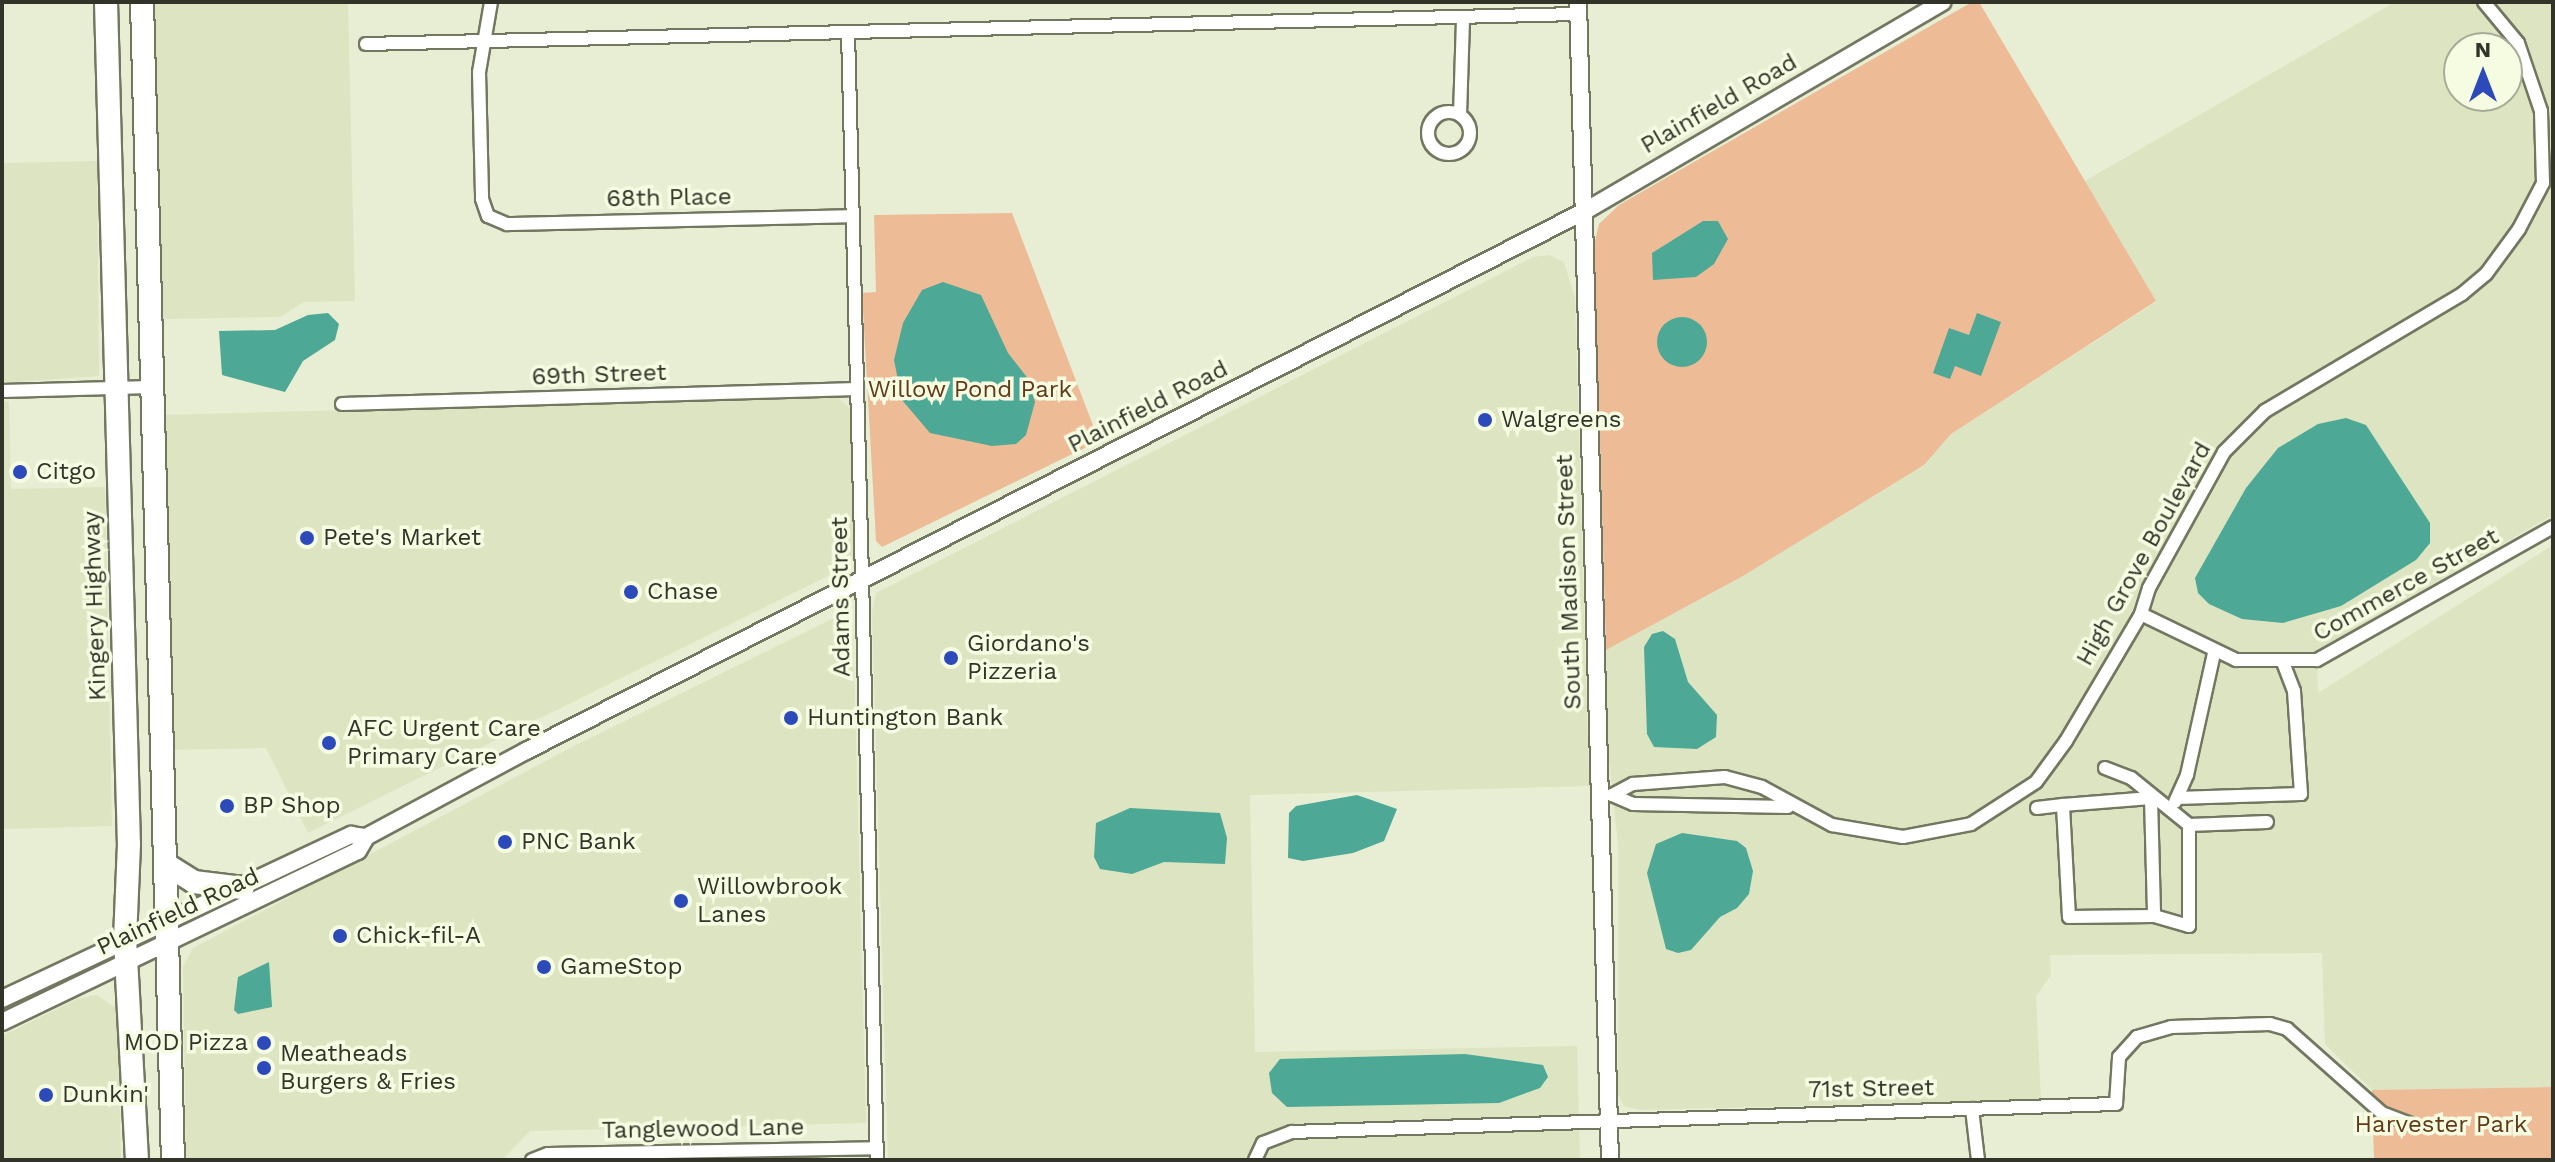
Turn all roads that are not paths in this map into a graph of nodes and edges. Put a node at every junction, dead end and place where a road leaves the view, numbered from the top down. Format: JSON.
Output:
{"nodes":[{"id":1,"x":106,"y":2,"type":"edge"},
{"id":2,"x":142,"y":2,"type":"edge"},
{"id":3,"x":491,"y":2,"type":"edge"},
{"id":4,"x":1942,"y":2,"type":"edge"},
{"id":5,"x":2484,"y":2,"type":"edge"},
{"id":6,"x":1578,"y":8,"type":"edge"},
{"id":7,"x":1463,"y":17,"type":"junction"},
{"id":8,"x":848,"y":32,"type":"junction"},
{"id":9,"x":485,"y":42,"type":"junction"},
{"id":10,"x":366,"y":44,"type":"dead end"},
{"id":11,"x":1460,"y":115,"type":"dead end"},
{"id":12,"x":2548,"y":185,"type":"edge"},
{"id":13,"x":1585,"y":211,"type":"junction"},
{"id":14,"x":853,"y":216,"type":"junction"},
{"id":15,"x":151,"y":387,"type":"junction"},
{"id":16,"x":115,"y":389,"type":"junction"},
{"id":17,"x":857,"y":389,"type":"junction"},
{"id":18,"x":2,"y":391,"type":"edge"},
{"id":19,"x":342,"y":404,"type":"dead end"},
{"id":20,"x":2553,"y":527,"type":"edge"},
{"id":21,"x":861,"y":580,"type":"junction"},
{"id":22,"x":2141,"y":614,"type":"junction"},
{"id":23,"x":2214,"y":653,"type":"junction"},
{"id":24,"x":2283,"y":662,"type":"junction"},
{"id":25,"x":2105,"y":768,"type":"dead end"},
{"id":26,"x":2151,"y":798,"type":"junction"},
{"id":27,"x":2177,"y":798,"type":"junction"},
{"id":28,"x":2063,"y":805,"type":"junction"},
{"id":29,"x":1795,"y":808,"type":"junction"},
{"id":30,"x":2037,"y":808,"type":"dead end"},
{"id":31,"x":2170,"y":812,"type":"junction"},
{"id":32,"x":2267,"y":822,"type":"dead end"},
{"id":33,"x":2189,"y":825,"type":"junction"},
{"id":34,"x":366,"y":837,"type":"junction"},
{"id":35,"x":167,"y":865,"type":"junction"},
{"id":36,"x":243,"y":888,"type":"junction"},
{"id":37,"x":2154,"y":916,"type":"junction"},
{"id":38,"x":170,"y":920,"type":"junction"},
{"id":39,"x":125,"y":939,"type":"junction"},
{"id":40,"x":170,"y":943,"type":"junction"},
{"id":41,"x":126,"y":964,"type":"junction"},
{"id":42,"x":2,"y":999,"type":"edge"},
{"id":43,"x":2,"y":1022,"type":"edge"},
{"id":44,"x":1972,"y":1109,"type":"junction"},
{"id":45,"x":1608,"y":1120,"type":"junction"},
{"id":46,"x":2411,"y":1124,"type":"dead end"},
{"id":47,"x":877,"y":1154,"type":"edge"},
{"id":48,"x":718,"y":1155,"type":"edge"},
{"id":49,"x":137,"y":1160,"type":"edge"},
{"id":50,"x":173,"y":1160,"type":"edge"},
{"id":51,"x":532,"y":1160,"type":"edge"},
{"id":52,"x":1255,"y":1160,"type":"edge"},
{"id":53,"x":1610,"y":1160,"type":"edge"},
{"id":54,"x":1978,"y":1160,"type":"edge"}],
"edges":[{"from":1,"to":16,"type":"highway","name":"Kingery Highway"},
{"from":2,"to":15,"type":"highway"},
{"from":3,"to":9,"type":"street"},
{"from":4,"to":13,"type":"main road","name":"Plainfield Road"},
{"from":5,"to":12,"type":"street","name":"High Grove Boulevard"},
{"from":6,"to":7,"type":"street"},
{"from":6,"to":13,"type":"main road","name":"South Madison Street"},
{"from":7,"to":8,"type":"street"},
{"from":7,"to":11,"type":"street"},
{"from":8,"to":9,"type":"street"},
{"from":8,"to":14,"type":"street","name":"Adams Street"},
{"from":9,"to":10,"type":"street"},
{"from":9,"to":14,"type":"street","name":"68th Place"},
{"from":12,"to":22,"type":"street","name":"High Grove Boulevard"},
{"from":13,"to":21,"type":"main road","name":"Plainfield Road"},
{"from":13,"to":45,"type":"main road","name":"South Madison Street"},
{"from":14,"to":17,"type":"street","name":"Adams Street"},
{"from":15,"to":16,"type":"street"},
{"from":15,"to":35,"type":"highway"},
{"from":16,"to":18,"type":"street"},
{"from":16,"to":39,"type":"highway","name":"Kingery Highway"},
{"from":17,"to":19,"type":"street","name":"69th Street"},
{"from":17,"to":21,"type":"street","name":"Adams Street"},
{"from":20,"to":24,"type":"street","name":"Commerce Street"},
{"from":21,"to":34,"type":"main road","name":"Plainfield Road"},
{"from":21,"to":47,"type":"street","name":"Adams Street"},
{"from":22,"to":23,"type":"street","name":"Commerce Street"},
{"from":22,"to":29,"type":"street","name":"High Grove Boulevard"},
{"from":23,"to":24,"type":"street","name":"Commerce Street"},
{"from":23,"to":27,"type":"street"},
{"from":24,"to":27,"type":"street"},
{"from":25,"to":26,"type":"street"},
{"from":26,"to":28,"type":"street"},
{"from":26,"to":31,"type":"street"},
{"from":26,"to":37,"type":"street"},
{"from":27,"to":31,"type":"street"},
{"from":28,"to":30,"type":"street"},
{"from":28,"to":37,"type":"street"},
{"from":29,"to":29,"type":"street","name":"High Grove Boulevard"},
{"from":31,"to":33,"type":"street"},
{"from":32,"to":33,"type":"street"},
{"from":33,"to":37,"type":"street"},
{"from":34,"to":36,"type":"main road","name":"Plainfield Road"},
{"from":34,"to":40,"type":"main road","name":"Plainfield Road"},
{"from":35,"to":36,"type":"highway"},
{"from":35,"to":38,"type":"highway"},
{"from":36,"to":38,"type":"main road","name":"Plainfield Road"},
{"from":38,"to":39,"type":"main road","name":"Plainfield Road"},
{"from":38,"to":40,"type":"highway"},
{"from":39,"to":41,"type":"highway","name":"Kingery Highway"},
{"from":39,"to":42,"type":"main road","name":"Plainfield Road"},
{"from":40,"to":41,"type":"main road","name":"Plainfield Road"},
{"from":40,"to":50,"type":"highway"},
{"from":41,"to":43,"type":"main road","name":"Plainfield Road"},
{"from":41,"to":49,"type":"highway","name":"Kingery Highway"},
{"from":44,"to":45,"type":"street","name":"71st Street"},
{"from":44,"to":46,"type":"street","name":"71st Street"},
{"from":44,"to":54,"type":"street"},
{"from":45,"to":52,"type":"street","name":"71st Street"},
{"from":45,"to":53,"type":"main road","name":"South Madison Street"},
{"from":47,"to":48,"type":"street","name":"Tanglewood Lane"},
{"from":48,"to":51,"type":"street","name":"Tanglewood Lane"}]}
